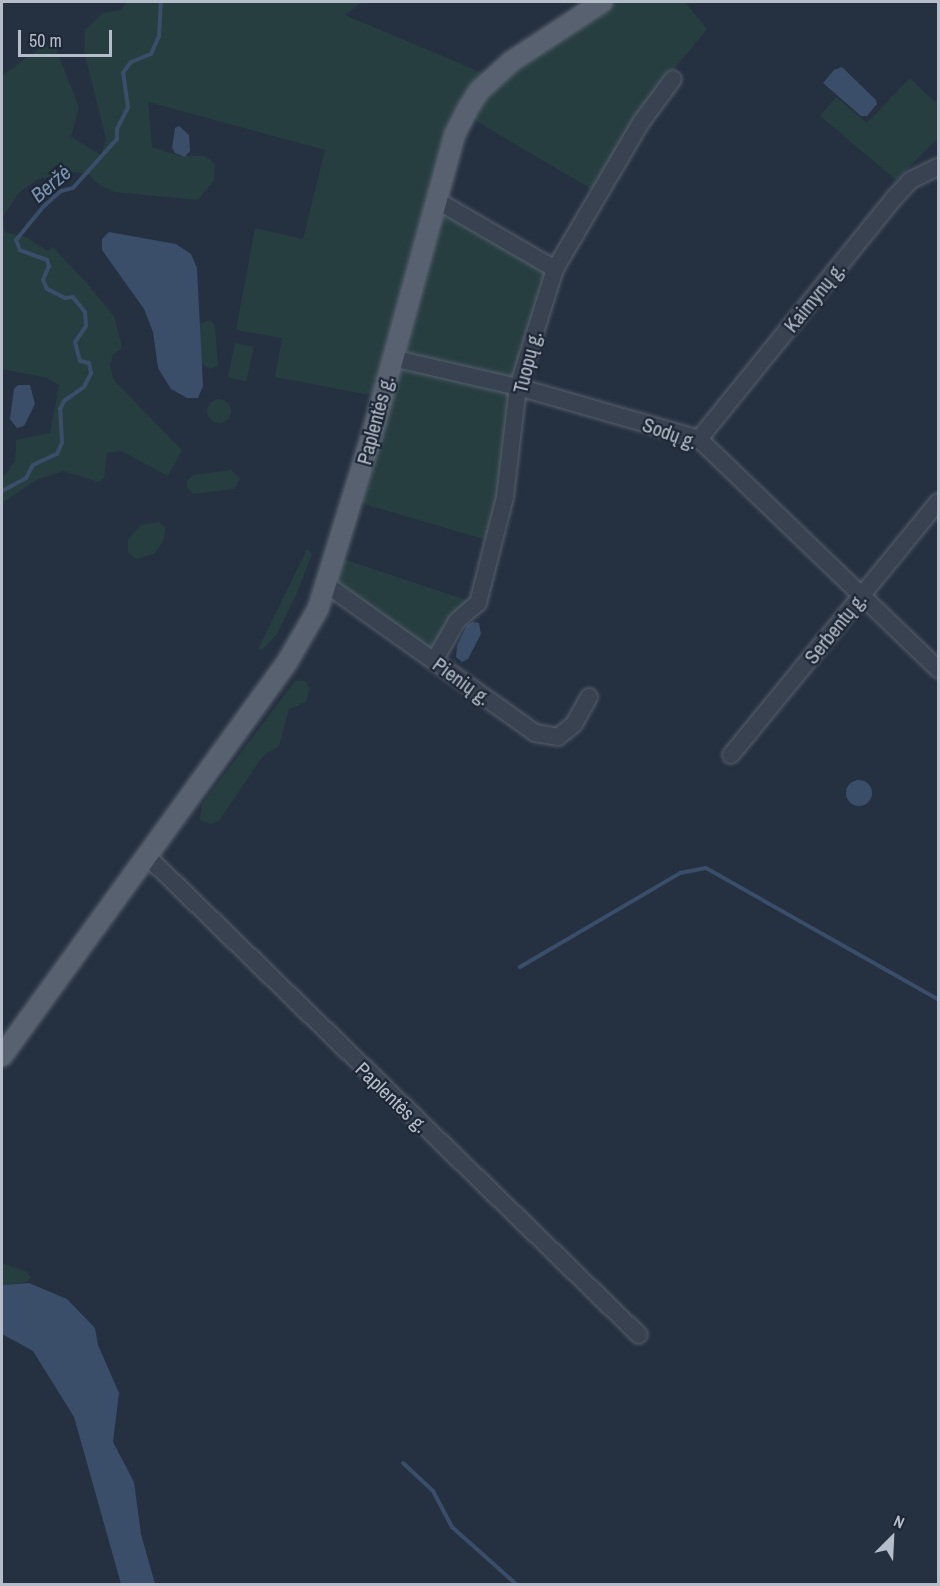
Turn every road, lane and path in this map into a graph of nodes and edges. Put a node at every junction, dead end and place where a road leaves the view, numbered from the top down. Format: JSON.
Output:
{"nodes":[{"id":1,"x":602,"y":2,"type":"edge"},
{"id":2,"x":673,"y":79,"type":"dead end"},
{"id":3,"x":939,"y":167,"type":"edge"},
{"id":4,"x":436,"y":200,"type":"junction"},
{"id":5,"x":555,"y":269,"type":"junction"},
{"id":6,"x":392,"y":358,"type":"junction"},
{"id":7,"x":518,"y":387,"type":"junction"},
{"id":8,"x":699,"y":439,"type":"junction"},
{"id":9,"x":939,"y":502,"type":"edge"},
{"id":10,"x":327,"y":585,"type":"junction"},
{"id":11,"x":861,"y":595,"type":"junction"},
{"id":12,"x":434,"y":661,"type":"junction"},
{"id":13,"x":939,"y":669,"type":"edge"},
{"id":14,"x":589,"y":697,"type":"dead end"},
{"id":15,"x":732,"y":754,"type":"dead end"},
{"id":16,"x":148,"y":857,"type":"junction"},
{"id":17,"x":2,"y":1056,"type":"edge"},
{"id":18,"x":639,"y":1335,"type":"dead end"}],
"edges":[{"from":1,"to":4,"type":"main road","name":"Paplentės g."},
{"from":2,"to":5,"type":"street","name":"Tuopų g."},
{"from":3,"to":8,"type":"street","name":"Kaimynų g."},
{"from":4,"to":5,"type":"street"},
{"from":4,"to":6,"type":"main road","name":"Paplentės g."},
{"from":5,"to":7,"type":"street","name":"Tuopų g."},
{"from":6,"to":7,"type":"street","name":"Sodų g."},
{"from":6,"to":10,"type":"main road","name":"Paplentės g."},
{"from":7,"to":8,"type":"street","name":"Sodų g."},
{"from":7,"to":12,"type":"street","name":"Tuopų g."},
{"from":8,"to":11,"type":"street","name":"Sodų g."},
{"from":9,"to":11,"type":"street","name":"Serbentų g."},
{"from":10,"to":12,"type":"street","name":"Pienių g."},
{"from":10,"to":16,"type":"main road","name":"Paplentės g."},
{"from":11,"to":13,"type":"street","name":"Sodų g."},
{"from":11,"to":15,"type":"street","name":"Serbentų g."},
{"from":12,"to":14,"type":"street","name":"Pienių g."},
{"from":16,"to":17,"type":"main road","name":"Paplentės g."},
{"from":16,"to":18,"type":"street","name":"Paplentės g."}]}
